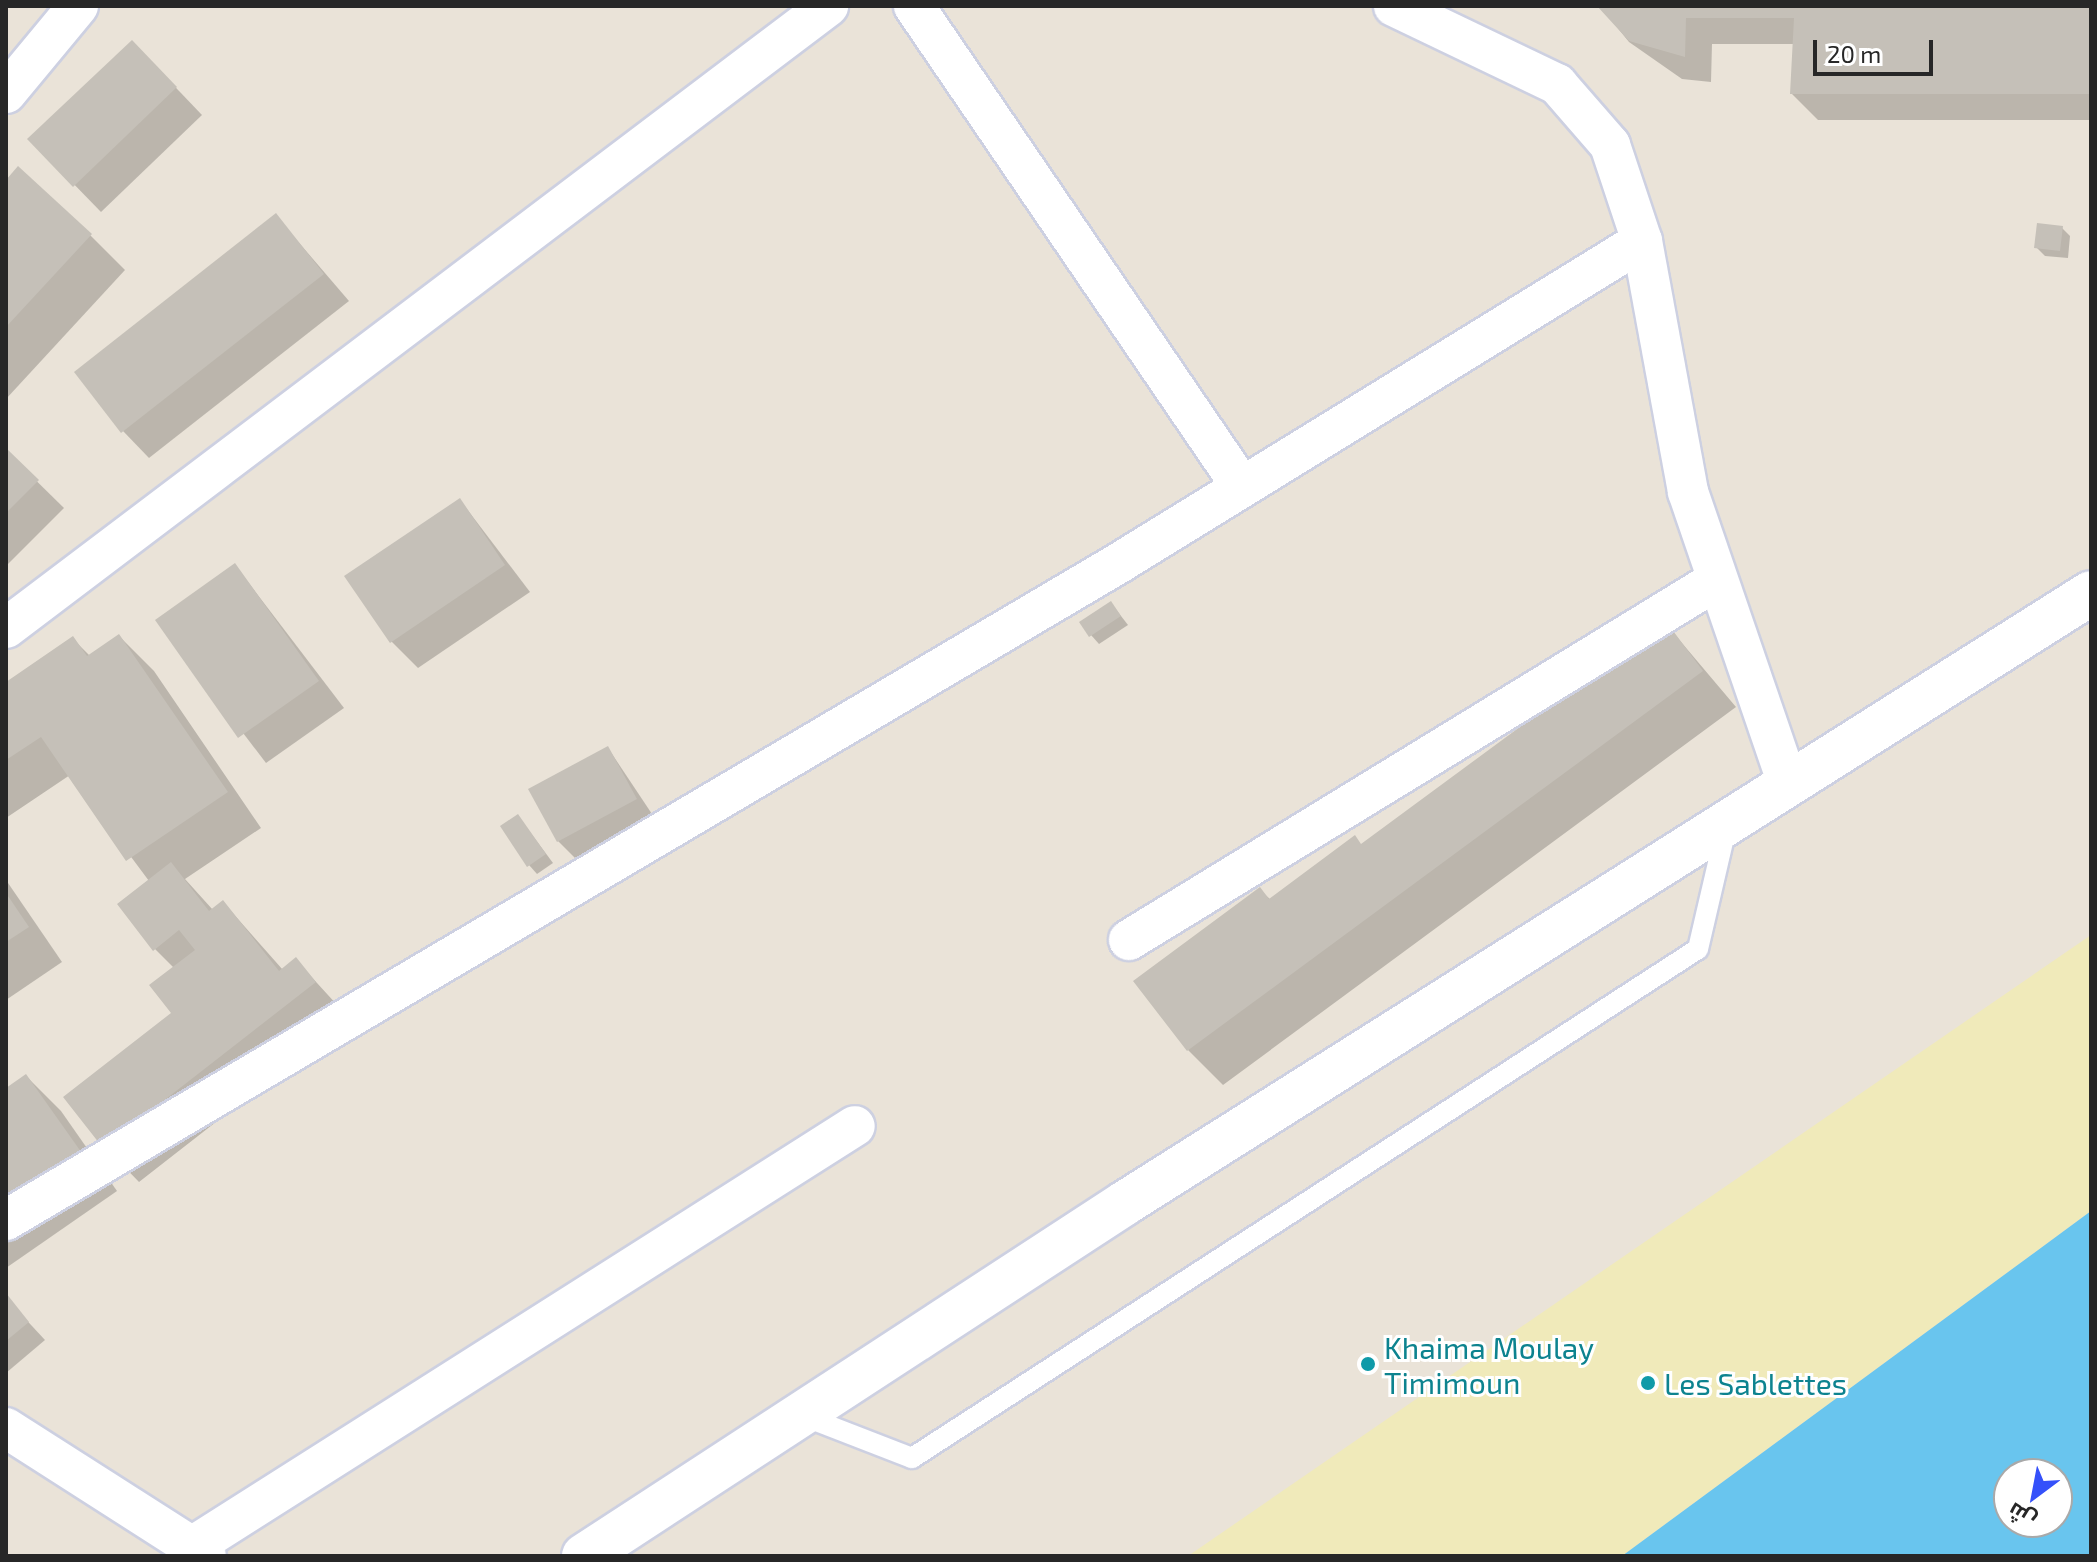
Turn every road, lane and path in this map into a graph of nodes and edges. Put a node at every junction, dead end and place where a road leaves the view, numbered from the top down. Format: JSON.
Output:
{"nodes":[{"id":1,"x":78,"y":6,"type":"edge"},
{"id":2,"x":828,"y":6,"type":"edge"},
{"id":3,"x":914,"y":6,"type":"edge"},
{"id":4,"x":1394,"y":6,"type":"edge"},
{"id":5,"x":6,"y":93,"type":"edge"},
{"id":6,"x":1642,"y":241,"type":"junction"},
{"id":7,"x":1242,"y":487,"type":"junction"},
{"id":8,"x":1714,"y":582,"type":"junction"},
{"id":9,"x":2091,"y":593,"type":"edge"},
{"id":10,"x":6,"y":628,"type":"edge"},
{"id":11,"x":1788,"y":784,"type":"junction"},
{"id":12,"x":1727,"y":822,"type":"junction"},
{"id":13,"x":1129,"y":940,"type":"dead end"},
{"id":14,"x":855,"y":1126,"type":"dead end"},
{"id":15,"x":6,"y":1220,"type":"edge"},
{"id":16,"x":801,"y":1415,"type":"junction"},
{"id":17,"x":6,"y":1428,"type":"edge"},
{"id":18,"x":199,"y":1552,"type":"edge"},
{"id":19,"x":584,"y":1556,"type":"edge"}],
"edges":[{"from":1,"to":5,"type":"street"},
{"from":2,"to":10,"type":"street"},
{"from":3,"to":7,"type":"street"},
{"from":4,"to":6,"type":"street"},
{"from":6,"to":7,"type":"street"},
{"from":6,"to":8,"type":"street"},
{"from":7,"to":15,"type":"street"},
{"from":8,"to":11,"type":"street"},
{"from":8,"to":13,"type":"street"},
{"from":9,"to":11,"type":"main road"},
{"from":11,"to":12,"type":"main road"},
{"from":12,"to":16,"type":"main road"},
{"from":12,"to":16,"type":"lane"},
{"from":14,"to":18,"type":"street"},
{"from":16,"to":19,"type":"main road"},
{"from":17,"to":18,"type":"street"}]}
